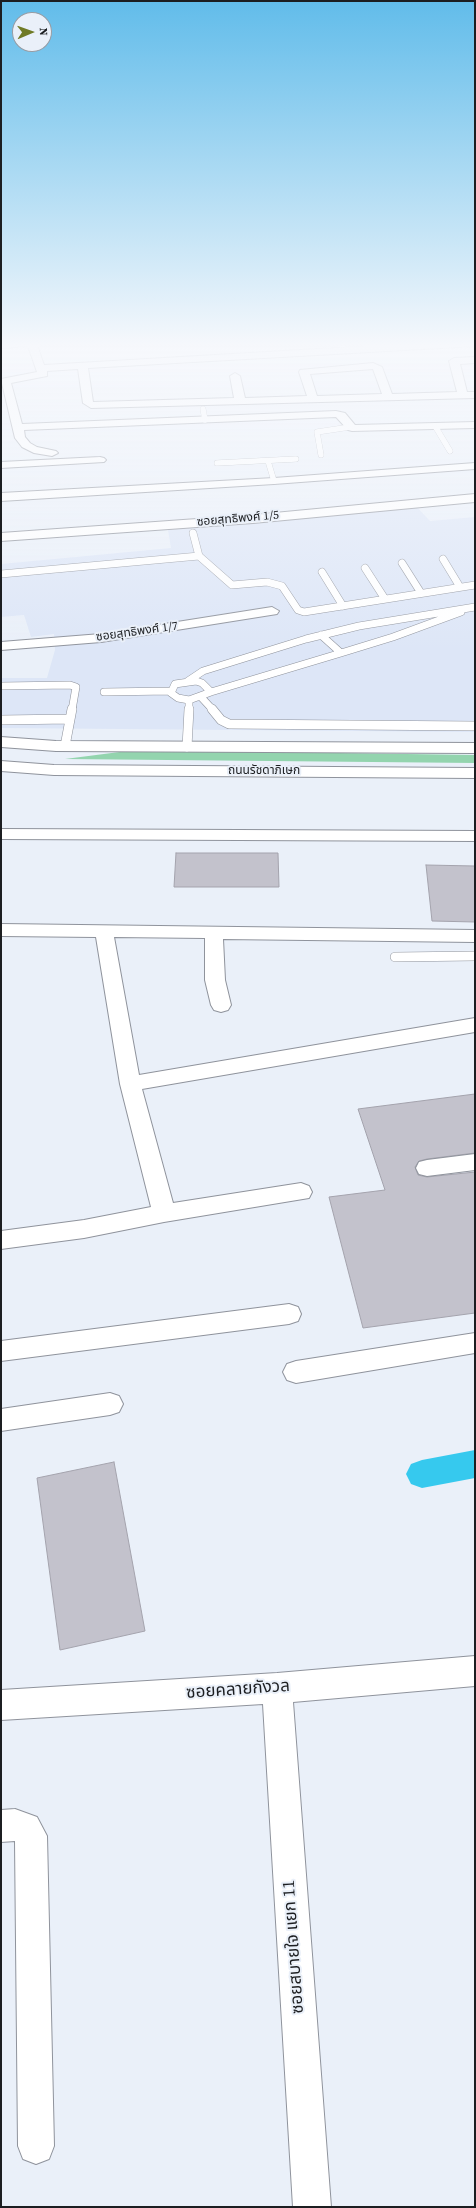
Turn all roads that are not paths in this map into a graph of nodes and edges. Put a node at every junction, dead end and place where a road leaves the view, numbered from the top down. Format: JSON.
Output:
{"nodes":[{"id":1,"x":26,"y":445,"type":"edge"},
{"id":2,"x":319,"y":445,"type":"edge"},
{"id":3,"x":447,"y":445,"type":"edge"},
{"id":4,"x":450,"y":451,"type":"dead end"},
{"id":5,"x":52,"y":453,"type":"dead end"},
{"id":6,"x":321,"y":455,"type":"dead end"},
{"id":7,"x":296,"y":459,"type":"dead end"},
{"id":8,"x":100,"y":460,"type":"dead end"},
{"id":9,"x":268,"y":461,"type":"junction"},
{"id":10,"x":217,"y":463,"type":"dead end"},
{"id":11,"x":1,"y":465,"type":"edge"},
{"id":12,"x":475,"y":466,"type":"edge"},
{"id":13,"x":274,"y":481,"type":"junction"},
{"id":14,"x":1,"y":497,"type":"edge"},
{"id":15,"x":475,"y":498,"type":"edge"},
{"id":16,"x":193,"y":533,"type":"dead end"},
{"id":17,"x":1,"y":536,"type":"edge"},
{"id":18,"x":199,"y":556,"type":"junction"},
{"id":19,"x":443,"y":559,"type":"dead end"},
{"id":20,"x":402,"y":563,"type":"dead end"},
{"id":21,"x":365,"y":568,"type":"dead end"},
{"id":22,"x":322,"y":572,"type":"dead end"},
{"id":23,"x":1,"y":574,"type":"edge"},
{"id":24,"x":475,"y":585,"type":"edge"},
{"id":25,"x":460,"y":587,"type":"junction"},
{"id":26,"x":421,"y":593,"type":"junction"},
{"id":27,"x":385,"y":599,"type":"junction"},
{"id":28,"x":343,"y":606,"type":"junction"},
{"id":29,"x":475,"y":607,"type":"edge"},
{"id":30,"x":464,"y":609,"type":"junction"},
{"id":31,"x":272,"y":611,"type":"dead end"},
{"id":32,"x":321,"y":635,"type":"junction"},
{"id":33,"x":1,"y":646,"type":"edge"},
{"id":34,"x":341,"y":653,"type":"junction"},
{"id":35,"x":188,"y":681,"type":"junction"},
{"id":36,"x":1,"y":686,"type":"edge"},
{"id":37,"x":170,"y":690,"type":"junction"},
{"id":38,"x":104,"y":692,"type":"dead end"},
{"id":39,"x":211,"y":692,"type":"junction"},
{"id":40,"x":201,"y":698,"type":"junction"},
{"id":41,"x":189,"y":700,"type":"junction"},
{"id":42,"x":70,"y":719,"type":"junction"},
{"id":43,"x":1,"y":720,"type":"edge"},
{"id":44,"x":475,"y":726,"type":"edge"},
{"id":45,"x":1,"y":742,"type":"edge"},
{"id":46,"x":61,"y":746,"type":"junction"},
{"id":47,"x":187,"y":747,"type":"junction"},
{"id":48,"x":475,"y":748,"type":"edge"},
{"id":49,"x":1,"y":750,"type":"edge"},
{"id":50,"x":1,"y":766,"type":"edge"},
{"id":51,"x":54,"y":770,"type":"junction"},
{"id":52,"x":1,"y":772,"type":"edge"},
{"id":53,"x":475,"y":773,"type":"edge"},
{"id":54,"x":1,"y":834,"type":"edge"},
{"id":55,"x":475,"y":836,"type":"edge"},
{"id":56,"x":1,"y":930,"type":"edge"},
{"id":57,"x":104,"y":932,"type":"junction"},
{"id":58,"x":214,"y":934,"type":"junction"},
{"id":59,"x":475,"y":936,"type":"edge"},
{"id":60,"x":475,"y":956,"type":"edge"},
{"id":61,"x":395,"y":957,"type":"dead end"},
{"id":62,"x":221,"y":1005,"type":"dead end"},
{"id":63,"x":475,"y":1025,"type":"edge"},
{"id":64,"x":130,"y":1084,"type":"junction"},
{"id":65,"x":475,"y":1162,"type":"edge"},
{"id":66,"x":427,"y":1168,"type":"dead end"},
{"id":67,"x":301,"y":1192,"type":"dead end"},
{"id":68,"x":164,"y":1214,"type":"junction"},
{"id":69,"x":1,"y":1240,"type":"edge"},
{"id":70,"x":289,"y":1314,"type":"dead end"},
{"id":71,"x":475,"y":1343,"type":"edge"},
{"id":72,"x":1,"y":1351,"type":"edge"},
{"id":73,"x":296,"y":1372,"type":"dead end"},
{"id":74,"x":110,"y":1404,"type":"dead end"},
{"id":75,"x":1,"y":1420,"type":"edge"},
{"id":76,"x":475,"y":1672,"type":"edge"},
{"id":77,"x":277,"y":1688,"type":"junction"},
{"id":78,"x":1,"y":1706,"type":"edge"},
{"id":79,"x":1,"y":1826,"type":"edge"},
{"id":80,"x":36,"y":2146,"type":"dead end"},
{"id":81,"x":312,"y":2207,"type":"edge"}],
"edges":[{"from":1,"to":5,"type":"street"},
{"from":2,"to":6,"type":"lane"},
{"from":3,"to":4,"type":"lane"},
{"from":7,"to":9,"type":"lane"},
{"from":8,"to":11,"type":"street"},
{"from":9,"to":10,"type":"lane"},
{"from":9,"to":13,"type":"lane"},
{"from":12,"to":13,"type":"street"},
{"from":13,"to":14,"type":"street"},
{"from":15,"to":17,"type":"street","name":"ซอยสุทธิพงศ์ 1/5"},
{"from":16,"to":18,"type":"lane"},
{"from":18,"to":23,"type":"lane"},
{"from":18,"to":28,"type":"lane"},
{"from":19,"to":25,"type":"lane"},
{"from":20,"to":26,"type":"lane"},
{"from":21,"to":27,"type":"lane"},
{"from":22,"to":28,"type":"lane"},
{"from":24,"to":25,"type":"lane"},
{"from":25,"to":26,"type":"lane"},
{"from":26,"to":27,"type":"lane"},
{"from":27,"to":28,"type":"lane"},
{"from":29,"to":30,"type":"lane"},
{"from":30,"to":32,"type":"lane"},
{"from":30,"to":34,"type":"lane"},
{"from":31,"to":33,"type":"street","name":"ซอยสุทธิพงศ์ 1/7"},
{"from":32,"to":34,"type":"lane"},
{"from":32,"to":35,"type":"lane"},
{"from":34,"to":39,"type":"lane"},
{"from":35,"to":37,"type":"lane"},
{"from":35,"to":39,"type":"lane"},
{"from":36,"to":42,"type":"lane"},
{"from":37,"to":38,"type":"lane"},
{"from":37,"to":41,"type":"lane"},
{"from":39,"to":40,"type":"lane"},
{"from":40,"to":41,"type":"lane"},
{"from":40,"to":44,"type":"lane"},
{"from":41,"to":47,"type":"lane"},
{"from":42,"to":43,"type":"lane"},
{"from":42,"to":46,"type":"lane"},
{"from":45,"to":46,"type":"main road","name":"ถนนรัชดาภิเษก"},
{"from":46,"to":47,"type":"main road","name":"ถนนรัชดาภิเษก"},
{"from":46,"to":49,"type":"main road","name":"ถนนรัชดาภิเษก"},
{"from":47,"to":48,"type":"main road","name":"ถนนรัชดาภิเษก"},
{"from":50,"to":51,"type":"main road","name":"ถนนรัชดาภิเษก"},
{"from":51,"to":52,"type":"main road","name":"ถนนรัชดาภิเษก"},
{"from":51,"to":53,"type":"main road","name":"ถนนรัชดาภิเษก"},
{"from":54,"to":55,"type":"street"},
{"from":56,"to":57,"type":"street"},
{"from":57,"to":58,"type":"street"},
{"from":57,"to":64,"type":"street"},
{"from":58,"to":59,"type":"street"},
{"from":58,"to":62,"type":"street"},
{"from":60,"to":61,"type":"lane"},
{"from":63,"to":64,"type":"street"},
{"from":64,"to":68,"type":"street"},
{"from":65,"to":66,"type":"street"},
{"from":67,"to":68,"type":"street"},
{"from":68,"to":69,"type":"street"},
{"from":70,"to":72,"type":"street"},
{"from":71,"to":73,"type":"street"},
{"from":74,"to":75,"type":"street"},
{"from":76,"to":77,"type":"street","name":"ซอยคลายกังวล"},
{"from":77,"to":78,"type":"street","name":"ซอยคลายกังวล"},
{"from":77,"to":81,"type":"street","name":"ซอยสบายใจ แยก 11"},
{"from":79,"to":80,"type":"street"}]}
